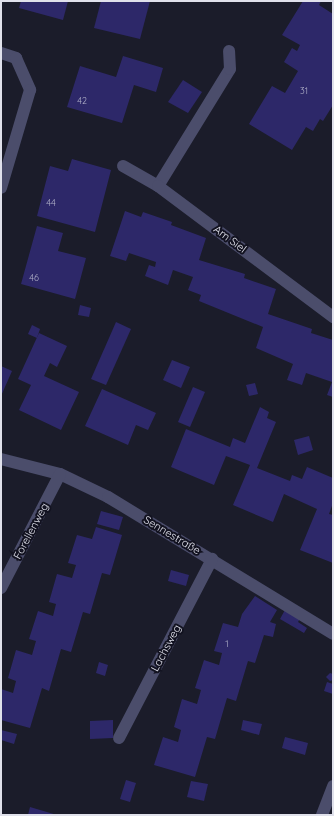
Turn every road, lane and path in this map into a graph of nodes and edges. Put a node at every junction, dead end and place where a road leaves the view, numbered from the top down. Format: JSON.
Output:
{"nodes":[{"id":1,"x":229,"y":51,"type":"dead end"},
{"id":2,"x":1,"y":53,"type":"edge"},
{"id":3,"x":123,"y":166,"type":"dead end"},
{"id":4,"x":158,"y":186,"type":"junction"},
{"id":5,"x":1,"y":188,"type":"edge"},
{"id":6,"x":333,"y":317,"type":"edge"},
{"id":7,"x":1,"y":459,"type":"edge"},
{"id":8,"x":60,"y":474,"type":"junction"},
{"id":9,"x":212,"y":559,"type":"junction"},
{"id":10,"x":1,"y":588,"type":"edge"},
{"id":11,"x":333,"y":634,"type":"edge"},
{"id":12,"x":119,"y":738,"type":"dead end"},
{"id":13,"x":333,"y":786,"type":"edge"},
{"id":14,"x":322,"y":815,"type":"edge"}],
"edges":[{"from":1,"to":4,"type":"street"},
{"from":2,"to":5,"type":"street"},
{"from":3,"to":4,"type":"street","name":"Am Siel"},
{"from":4,"to":6,"type":"street","name":"Am Siel"},
{"from":7,"to":8,"type":"street","name":"Sennestraße"},
{"from":8,"to":9,"type":"street","name":"Sennestraße"},
{"from":8,"to":10,"type":"street","name":"Forellenweg"},
{"from":9,"to":11,"type":"street","name":"Sennestraße"},
{"from":9,"to":12,"type":"street","name":"Lachsweg"},
{"from":13,"to":14,"type":"street"}]}
